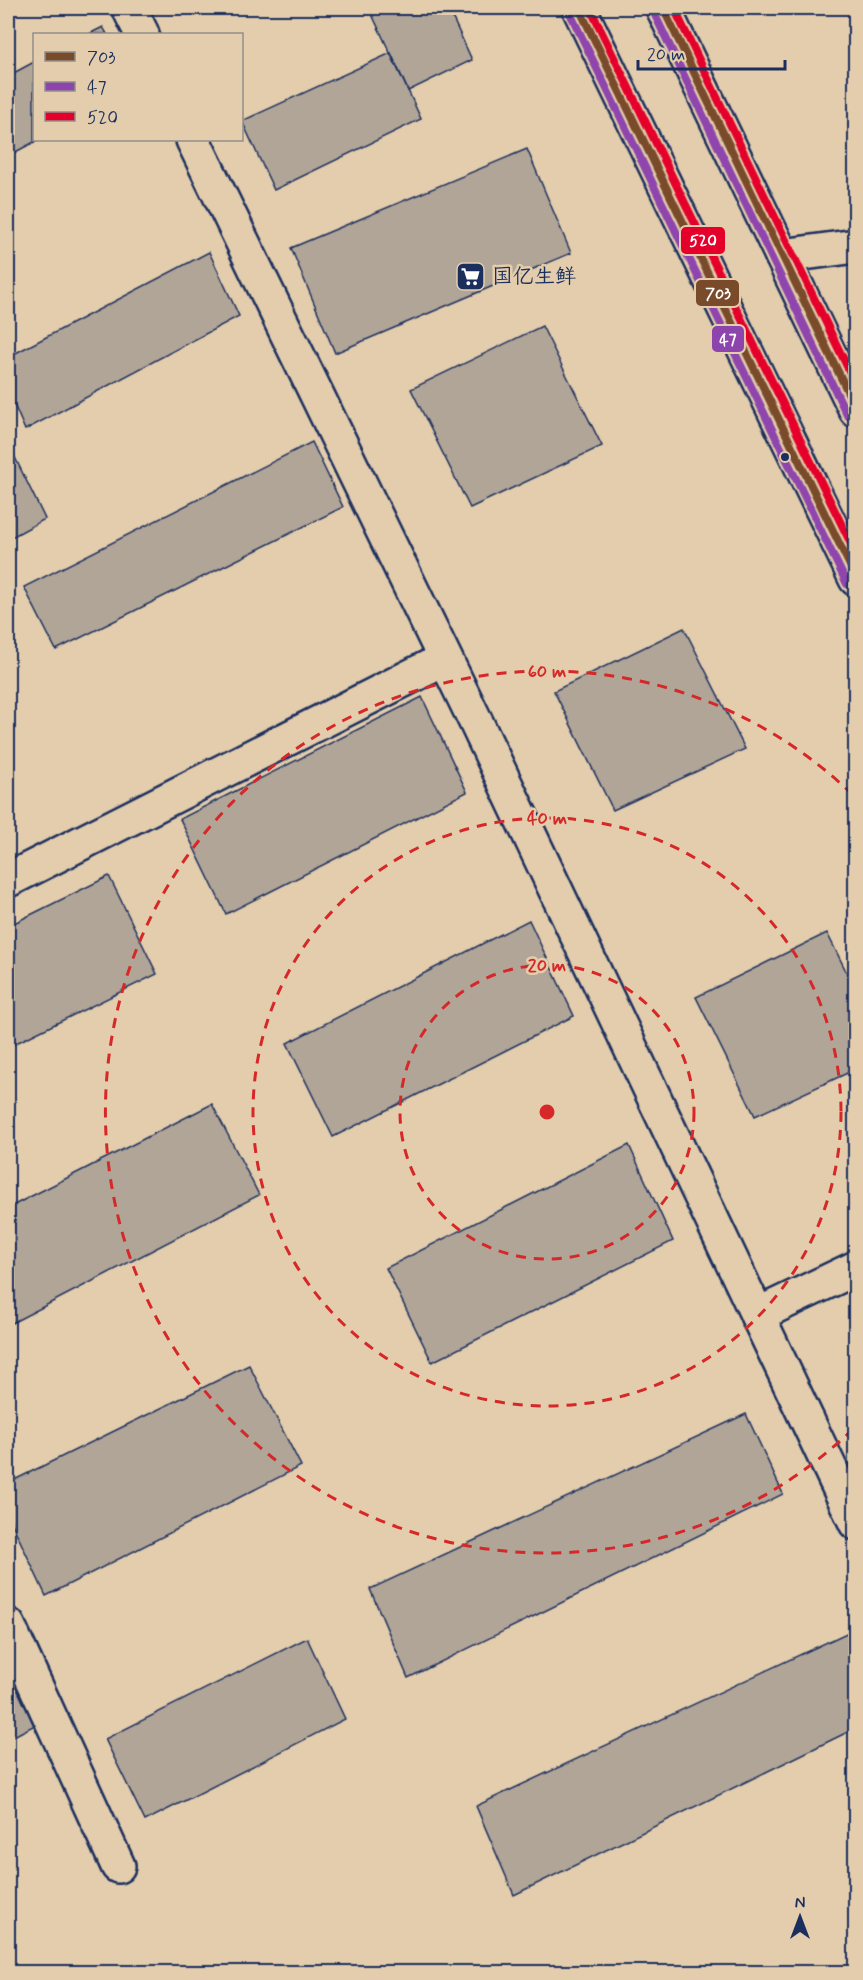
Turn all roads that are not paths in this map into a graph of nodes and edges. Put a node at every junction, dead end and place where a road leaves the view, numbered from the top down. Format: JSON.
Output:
{"nodes":[{"id":1,"x":129,"y":8,"type":"edge"},
{"id":2,"x":579,"y":8,"type":"edge"},
{"id":3,"x":663,"y":8,"type":"edge"},
{"id":4,"x":142,"y":33,"type":"edge"},
{"id":5,"x":193,"y":141,"type":"edge"},
{"id":6,"x":855,"y":246,"type":"edge"},
{"id":7,"x":782,"y":256,"type":"junction"},
{"id":8,"x":855,"y":410,"type":"edge"},
{"id":9,"x":855,"y":579,"type":"edge"},
{"id":10,"x":445,"y":659,"type":"junction"},
{"id":11,"x":8,"y":880,"type":"edge"},
{"id":12,"x":855,"y":1268,"type":"edge"},
{"id":13,"x":757,"y":1315,"type":"junction"},
{"id":14,"x":855,"y":1523,"type":"edge"},
{"id":15,"x":8,"y":1625,"type":"edge"},
{"id":16,"x":118,"y":1866,"type":"dead end"}],
"edges":[{"from":1,"to":4,"type":"street"},
{"from":2,"to":9,"type":"street"},
{"from":3,"to":7,"type":"street"},
{"from":5,"to":10,"type":"street"},
{"from":6,"to":7,"type":"street"},
{"from":7,"to":8,"type":"street"},
{"from":10,"to":11,"type":"street"},
{"from":10,"to":13,"type":"street"},
{"from":12,"to":13,"type":"street"},
{"from":13,"to":14,"type":"street"},
{"from":15,"to":16,"type":"street"}]}
